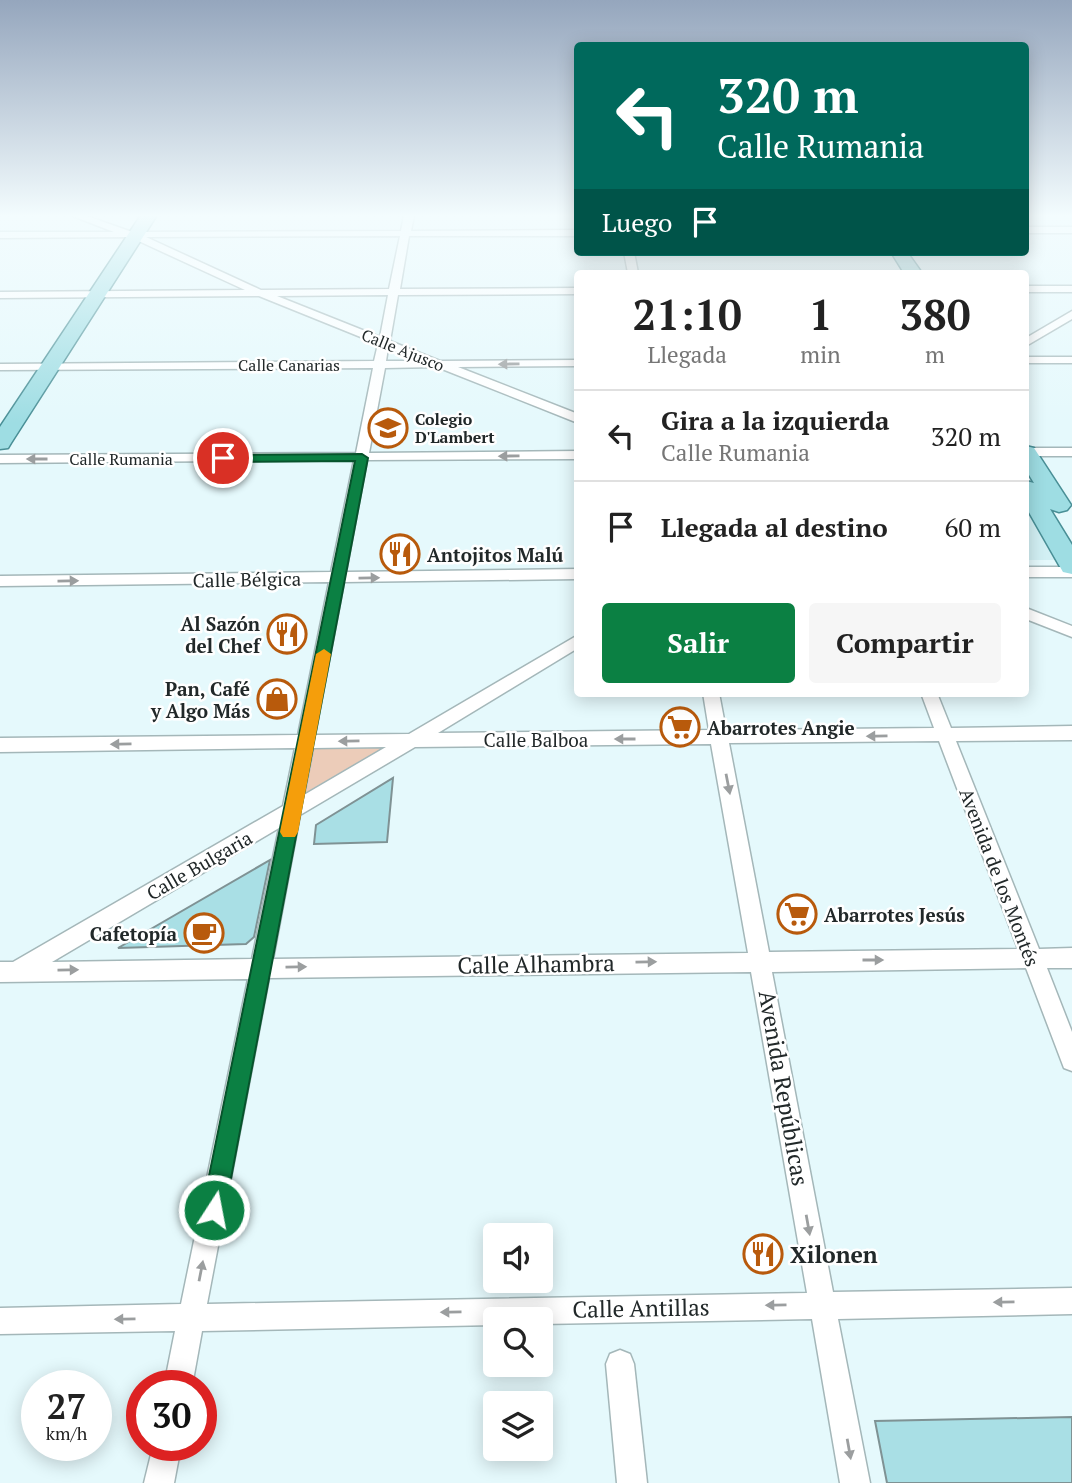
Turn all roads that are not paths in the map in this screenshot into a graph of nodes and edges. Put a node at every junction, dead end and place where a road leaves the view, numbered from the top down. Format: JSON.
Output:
{"nodes":[{"id":1,"x":103,"y":284,"type":"edge"},
{"id":2,"x":240,"y":284,"type":"edge"},
{"id":3,"x":395,"y":284,"type":"edge"},
{"id":4,"x":1029,"y":289,"type":"edge"},
{"id":5,"x":1072,"y":289,"type":"edge"},
{"id":6,"x":574,"y":291,"type":"edge"},
{"id":7,"x":257,"y":292,"type":"junction"},
{"id":8,"x":394,"y":292,"type":"junction"},
{"id":9,"x":97,"y":294,"type":"junction"},
{"id":10,"x":0,"y":295,"type":"edge"},
{"id":11,"x":1072,"y":314,"type":"edge"},
{"id":12,"x":1029,"y":341,"type":"edge"},
{"id":13,"x":384,"y":343,"type":"junction"},
{"id":14,"x":1029,"y":360,"type":"edge"},
{"id":15,"x":1072,"y":360,"type":"edge"},
{"id":16,"x":574,"y":363,"type":"edge"},
{"id":17,"x":380,"y":365,"type":"junction"},
{"id":18,"x":440,"y":365,"type":"junction"},
{"id":19,"x":50,"y":366,"type":"junction"},
{"id":20,"x":0,"y":367,"type":"edge"},
{"id":21,"x":574,"y":417,"type":"edge"},
{"id":22,"x":0,"y":443,"type":"edge"},
{"id":23,"x":1029,"y":452,"type":"edge"},
{"id":24,"x":1072,"y":452,"type":"edge"},
{"id":25,"x":574,"y":455,"type":"edge"},
{"id":26,"x":1029,"y":457,"type":"edge"},
{"id":27,"x":362,"y":458,"type":"junction"},
{"id":28,"x":0,"y":459,"type":"edge"},
{"id":29,"x":1029,"y":493,"type":"edge"},
{"id":30,"x":1072,"y":526,"type":"edge"},
{"id":31,"x":1072,"y":566,"type":"edge"},
{"id":32,"x":1029,"y":572,"type":"edge"},
{"id":33,"x":1072,"y":572,"type":"edge"},
{"id":34,"x":574,"y":574,"type":"edge"},
{"id":35,"x":338,"y":578,"type":"junction"},
{"id":36,"x":0,"y":582,"type":"edge"},
{"id":37,"x":1029,"y":614,"type":"edge"},
{"id":38,"x":1072,"y":632,"type":"edge"},
{"id":39,"x":574,"y":642,"type":"edge"},
{"id":40,"x":712,"y":697,"type":"edge"},
{"id":41,"x":931,"y":697,"type":"edge"},
{"id":42,"x":1072,"y":733,"type":"edge"},
{"id":43,"x":945,"y":735,"type":"junction"},
{"id":44,"x":719,"y":738,"type":"junction"},
{"id":45,"x":413,"y":740,"type":"junction"},
{"id":46,"x":307,"y":742,"type":"junction"},
{"id":47,"x":0,"y":745,"type":"edge"},
{"id":48,"x":293,"y":810,"type":"junction"},
{"id":49,"x":1072,"y":958,"type":"edge"},
{"id":50,"x":1032,"y":959,"type":"junction"},
{"id":51,"x":761,"y":961,"type":"junction"},
{"id":52,"x":262,"y":968,"type":"junction"},
{"id":53,"x":6,"y":975,"type":"edge"},
{"id":54,"x":1072,"y":1060,"type":"edge"},
{"id":55,"x":1072,"y":1301,"type":"edge"},
{"id":56,"x":822,"y":1304,"type":"junction"},
{"id":57,"x":192,"y":1318,"type":"junction"},
{"id":58,"x":0,"y":1321,"type":"edge"},
{"id":59,"x":620,"y":1364,"type":"dead end"},
{"id":60,"x":181,"y":1370,"type":"edge"},
{"id":61,"x":164,"y":1461,"type":"edge"},
{"id":62,"x":159,"y":1483,"type":"edge"},
{"id":63,"x":632,"y":1483,"type":"edge"},
{"id":64,"x":855,"y":1483,"type":"edge"}],
"edges":[{"from":1,"to":9,"type":"main road"},
{"from":2,"to":7,"type":"street","name":"Calle Ajusco"},
{"from":3,"to":8,"type":"street"},
{"from":4,"to":5,"type":"street"},
{"from":6,"to":8,"type":"street"},
{"from":7,"to":8,"type":"street"},
{"from":7,"to":9,"type":"street"},
{"from":7,"to":13,"type":"street","name":"Calle Ajusco"},
{"from":8,"to":13,"type":"street"},
{"from":9,"to":10,"type":"street"},
{"from":9,"to":19,"type":"main road"},
{"from":11,"to":12,"type":"street"},
{"from":13,"to":17,"type":"street"},
{"from":13,"to":18,"type":"street","name":"Calle Ajusco"},
{"from":14,"to":15,"type":"street"},
{"from":16,"to":18,"type":"street","name":"Calle Canarias","one_way":true},
{"from":17,"to":18,"type":"street","name":"Calle Canarias"},
{"from":17,"to":19,"type":"street","name":"Calle Canarias"},
{"from":17,"to":27,"type":"street"},
{"from":18,"to":21,"type":"street","name":"Calle Ajusco"},
{"from":19,"to":20,"type":"street","name":"Calle Canarias"},
{"from":19,"to":22,"type":"main road"},
{"from":23,"to":24,"type":"street"},
{"from":25,"to":27,"type":"street","name":"Calle Rumania","one_way":true},
{"from":26,"to":30,"type":"main road"},
{"from":27,"to":28,"type":"street","name":"Calle Rumania","one_way":true},
{"from":27,"to":35,"type":"street"},
{"from":29,"to":31,"type":"main road"},
{"from":32,"to":33,"type":"street"},
{"from":35,"to":34,"type":"street","name":"Calle Bélgica","one_way":true},
{"from":36,"to":35,"type":"street","name":"Calle Bélgica","one_way":true},
{"from":35,"to":46,"type":"street"},
{"from":37,"to":38,"type":"street"},
{"from":39,"to":45,"type":"street","name":"Calle Bulgaria"},
{"from":40,"to":44,"type":"street","name":"Avenida Repúblicas"},
{"from":41,"to":43,"type":"street","name":"Avenida de los Montés"},
{"from":42,"to":43,"type":"street","name":"Calle Balboa"},
{"from":43,"to":44,"type":"street","name":"Calle Balboa","one_way":true},
{"from":43,"to":50,"type":"street","name":"Avenida de los Montés"},
{"from":44,"to":45,"type":"street","name":"Calle Balboa","one_way":true},
{"from":44,"to":51,"type":"street","name":"Avenida Repúblicas","one_way":true},
{"from":45,"to":46,"type":"street","name":"Calle Balboa","one_way":true},
{"from":45,"to":48,"type":"street","name":"Calle Bulgaria"},
{"from":46,"to":47,"type":"street","name":"Calle Balboa","one_way":true},
{"from":46,"to":48,"type":"street"},
{"from":48,"to":52,"type":"street"},
{"from":48,"to":53,"type":"street","name":"Calle Bulgaria"},
{"from":49,"to":50,"type":"street","name":"Calle Alhambra"},
{"from":51,"to":50,"type":"street","name":"Calle Alhambra","one_way":true},
{"from":50,"to":54,"type":"street","name":"Avenida de los Montés"},
{"from":52,"to":51,"type":"street","name":"Calle Alhambra","one_way":true},
{"from":51,"to":56,"type":"street","name":"Avenida Repúblicas","one_way":true},
{"from":53,"to":52,"type":"street","name":"Calle Alhambra","one_way":true},
{"from":57,"to":52,"type":"street","one_way":true},
{"from":55,"to":56,"type":"street","name":"Calle Antillas","one_way":true},
{"from":56,"to":57,"type":"street","name":"Calle Antillas","one_way":true},
{"from":56,"to":64,"type":"street","name":"Avenida Repúblicas","one_way":true},
{"from":57,"to":58,"type":"street","name":"Calle Antillas","one_way":true},
{"from":57,"to":60,"type":"street"},
{"from":59,"to":63,"type":"street"},
{"from":61,"to":62,"type":"street"}]}
